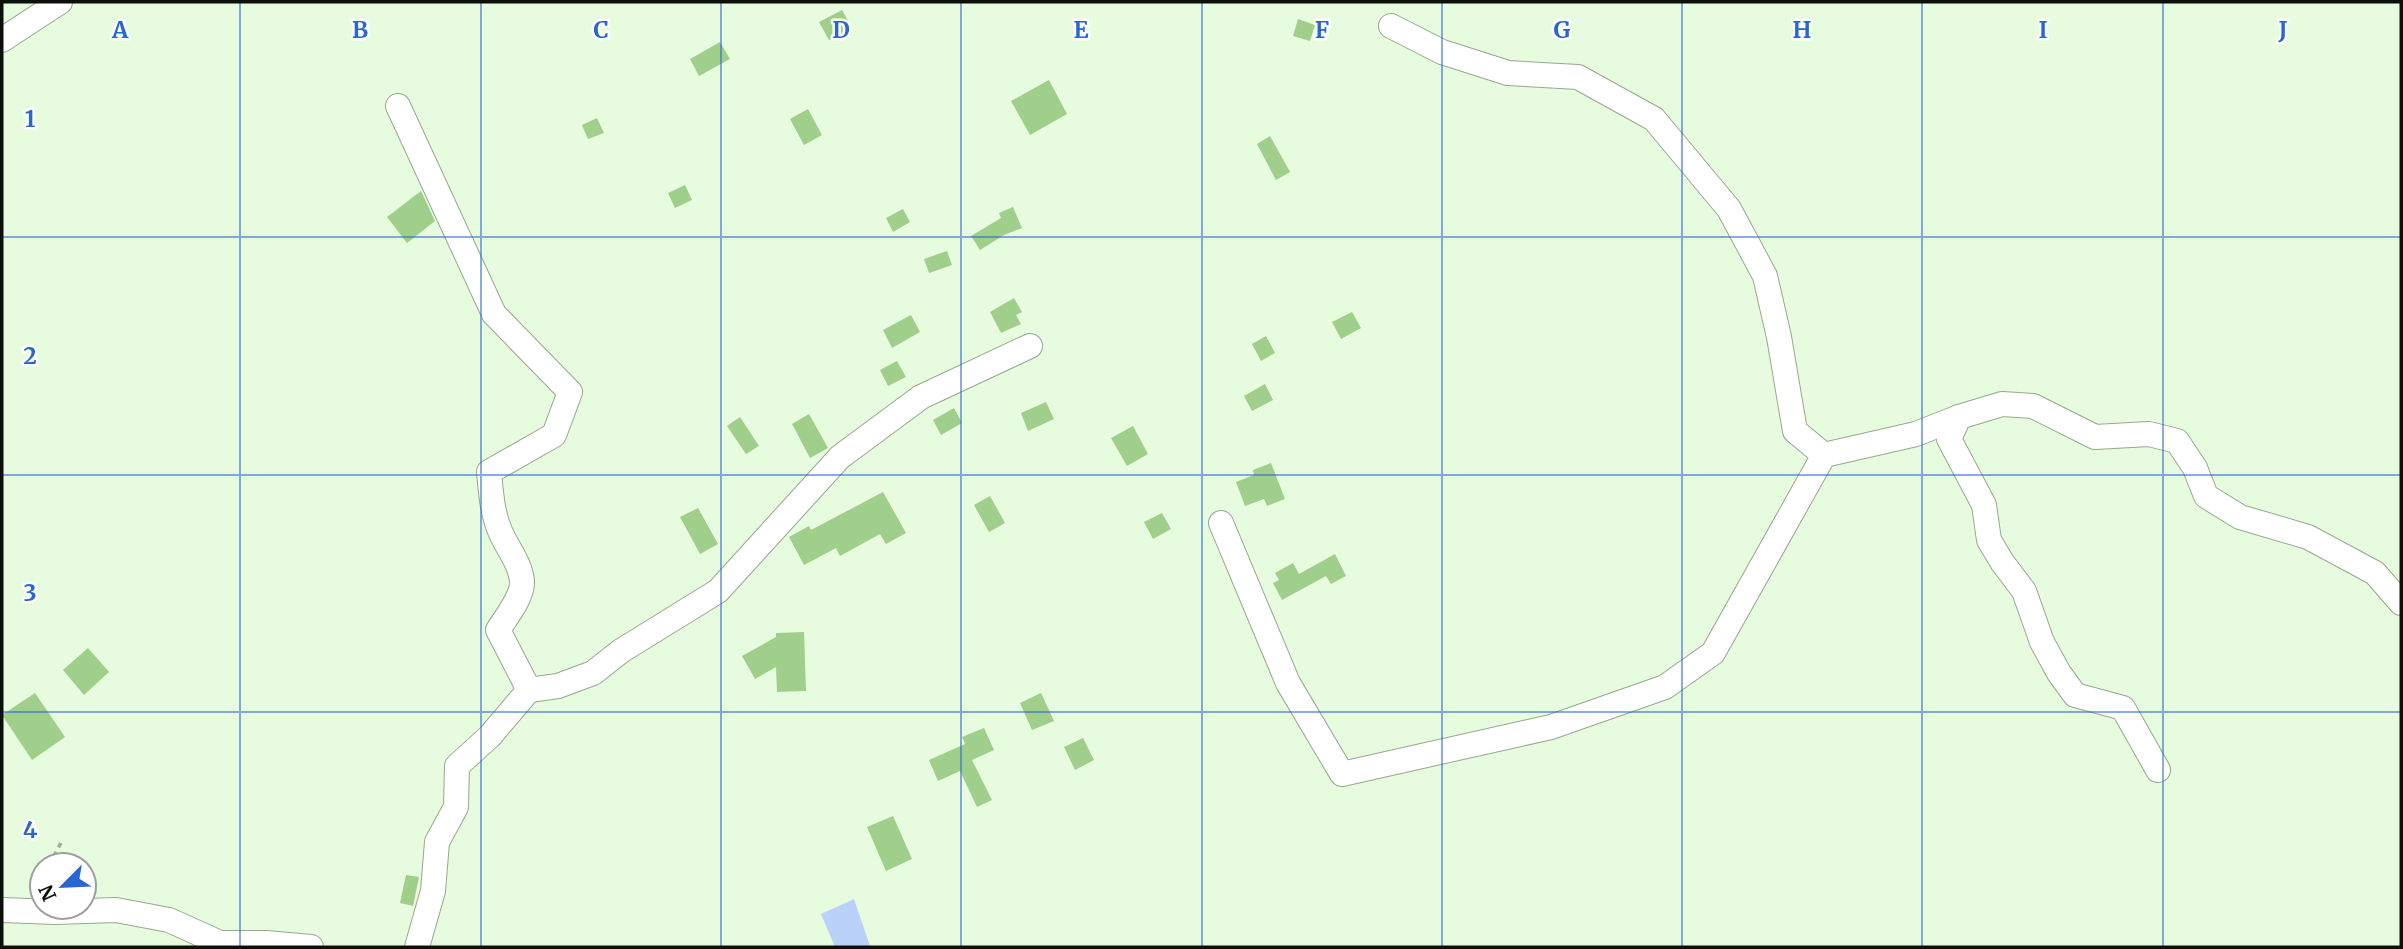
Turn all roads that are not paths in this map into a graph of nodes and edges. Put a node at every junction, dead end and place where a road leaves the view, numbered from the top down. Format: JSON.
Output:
{"nodes":[{"id":1,"x":60,"y":2,"type":"edge"},
{"id":2,"x":1391,"y":26,"type":"dead end"},
{"id":3,"x":2,"y":40,"type":"edge"},
{"id":4,"x":398,"y":106,"type":"dead end"},
{"id":5,"x":1030,"y":346,"type":"dead end"},
{"id":6,"x":1959,"y":417,"type":"junction"},
{"id":7,"x":1824,"y":455,"type":"junction"},
{"id":8,"x":1220,"y":523,"type":"dead end"},
{"id":9,"x":2401,"y":603,"type":"edge"},
{"id":10,"x":529,"y":690,"type":"junction"},
{"id":11,"x":2158,"y":770,"type":"dead end"},
{"id":12,"x":2,"y":910,"type":"edge"},
{"id":13,"x":311,"y":947,"type":"edge"},
{"id":14,"x":417,"y":947,"type":"edge"}],
"edges":[{"from":1,"to":3,"type":"street"},
{"from":2,"to":7,"type":"street"},
{"from":4,"to":10,"type":"street"},
{"from":5,"to":10,"type":"street"},
{"from":6,"to":7,"type":"street"},
{"from":6,"to":9,"type":"street"},
{"from":6,"to":11,"type":"street"},
{"from":7,"to":8,"type":"street"},
{"from":10,"to":14,"type":"street"},
{"from":12,"to":13,"type":"street"}]}
